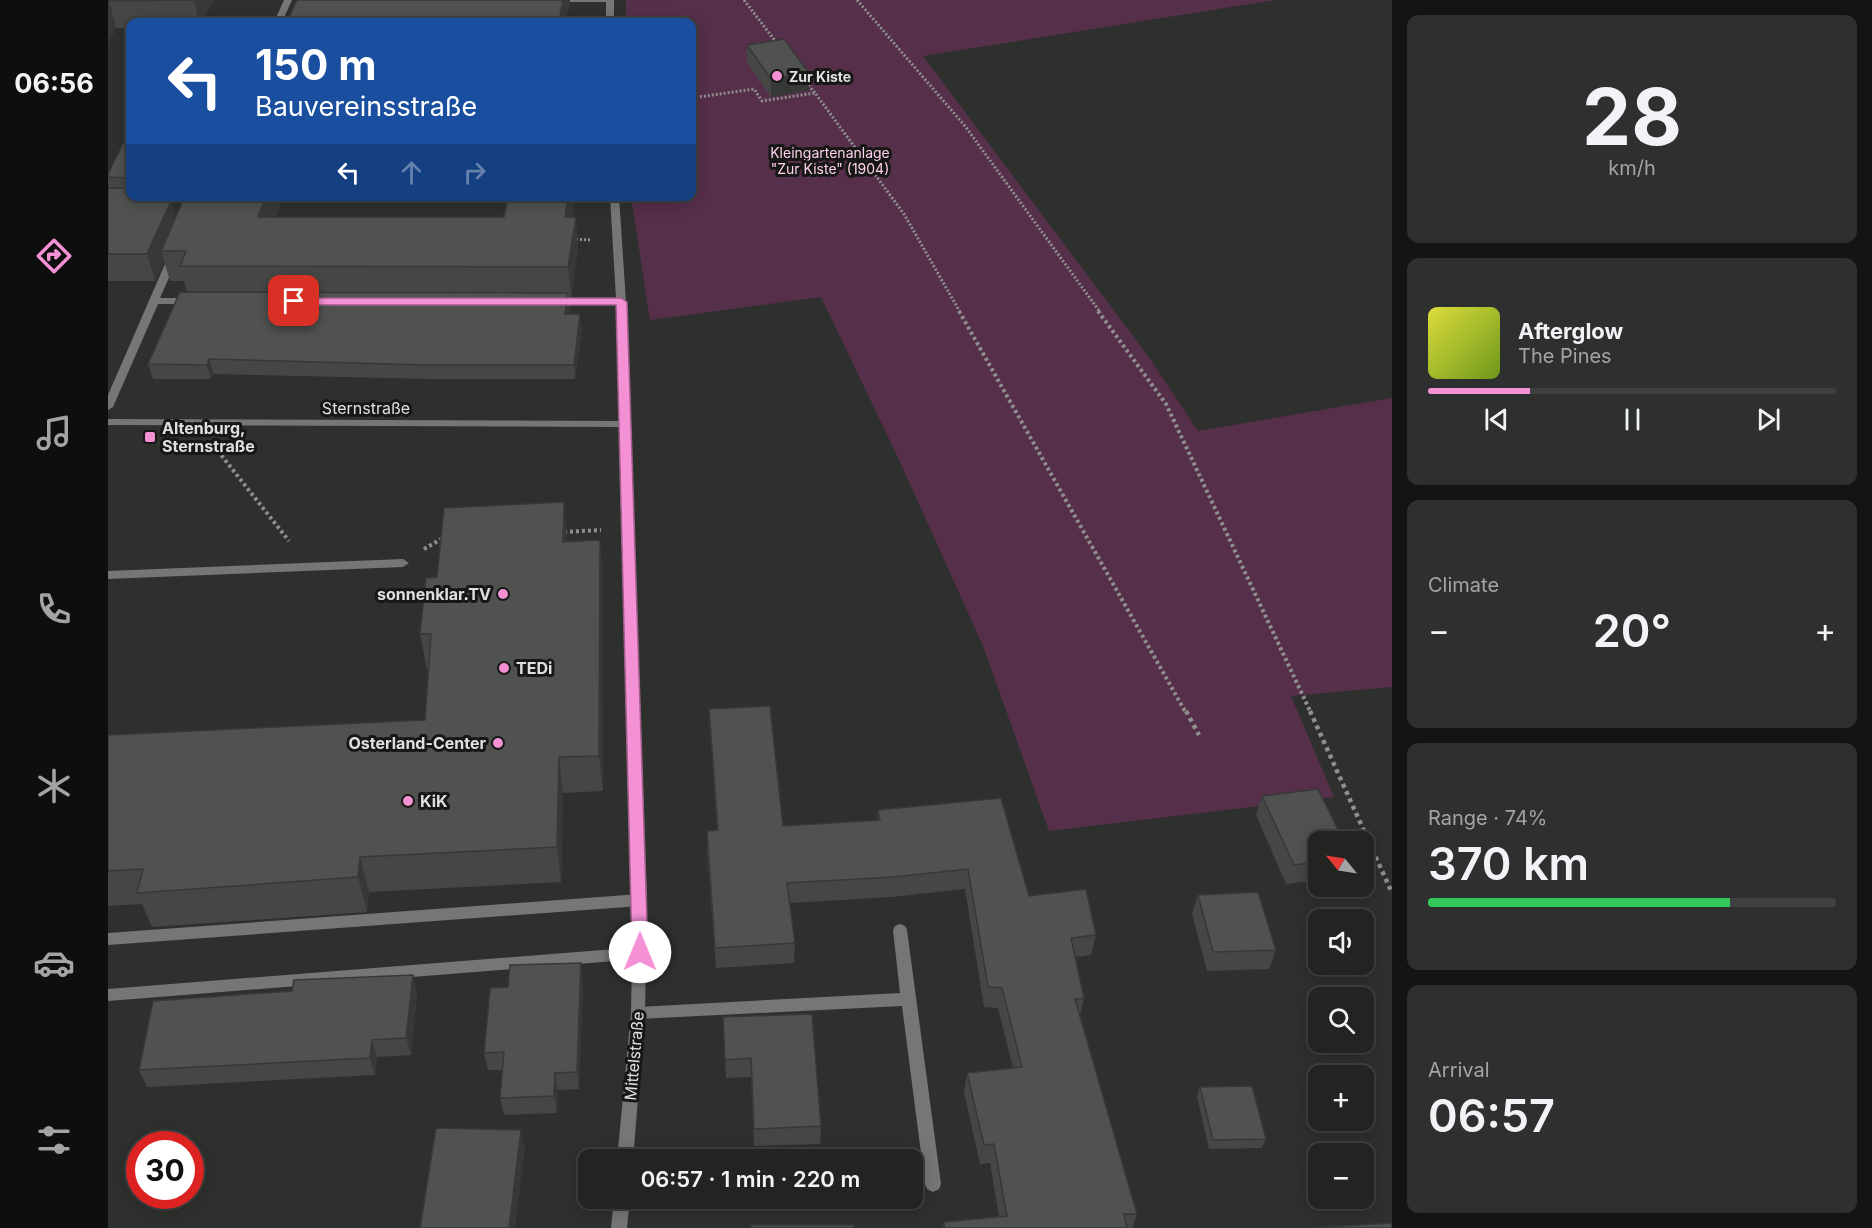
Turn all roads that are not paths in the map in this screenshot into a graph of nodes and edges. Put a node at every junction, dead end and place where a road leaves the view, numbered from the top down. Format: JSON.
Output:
{"nodes":[{"id":1,"x":288,"y":0,"type":"edge"},
{"id":2,"x":540,"y":0,"type":"edge"},
{"id":3,"x":610,"y":0,"type":"edge"},
{"id":4,"x":280,"y":18,"type":"edge"},
{"id":5,"x":610,"y":18,"type":"edge"},
{"id":6,"x":614,"y":201,"type":"edge"},
{"id":7,"x":177,"y":248,"type":"edge"},
{"id":8,"x":153,"y":301,"type":"junction"},
{"id":9,"x":200,"y":301,"type":"edge"},
{"id":10,"x":539,"y":302,"type":"edge"},
{"id":11,"x":621,"y":302,"type":"junction"},
{"id":12,"x":108,"y":407,"type":"edge"},
{"id":13,"x":108,"y":422,"type":"edge"},
{"id":14,"x":624,"y":424,"type":"junction"},
{"id":15,"x":403,"y":563,"type":"road end"},
{"id":16,"x":108,"y":575,"type":"edge"},
{"id":17,"x":640,"y":900,"type":"junction"},
{"id":18,"x":900,"y":930,"type":"dead end"},
{"id":19,"x":108,"y":939,"type":"edge"},
{"id":20,"x":640,"y":952,"type":"junction"},
{"id":21,"x":108,"y":995,"type":"edge"},
{"id":22,"x":908,"y":999,"type":"junction"},
{"id":23,"x":638,"y":1013,"type":"junction"},
{"id":24,"x":626,"y":1149,"type":"edge"},
{"id":25,"x":933,"y":1184,"type":"dead end"},
{"id":26,"x":621,"y":1209,"type":"edge"},
{"id":27,"x":619,"y":1228,"type":"edge"}],
"edges":[{"from":1,"to":4,"type":"street"},
{"from":2,"to":3,"type":"street"},
{"from":3,"to":5,"type":"street"},
{"from":6,"to":11,"type":"street","name":"Mittelstraße"},
{"from":7,"to":8,"type":"street"},
{"from":8,"to":9,"type":"street"},
{"from":8,"to":12,"type":"street"},
{"from":10,"to":11,"type":"street"},
{"from":11,"to":14,"type":"street","name":"Mittelstraße"},
{"from":13,"to":14,"type":"street","name":"Sternstraße"},
{"from":14,"to":17,"type":"street","name":"Mittelstraße"},
{"from":15,"to":16,"type":"street"},
{"from":17,"to":19,"type":"street"},
{"from":17,"to":20,"type":"street","name":"Mittelstraße"},
{"from":18,"to":22,"type":"street"},
{"from":20,"to":21,"type":"street"},
{"from":20,"to":23,"type":"street","name":"Mittelstraße"},
{"from":22,"to":23,"type":"street"},
{"from":22,"to":25,"type":"street"},
{"from":23,"to":24,"type":"street","name":"Mittelstraße"},
{"from":26,"to":27,"type":"street"}]}
